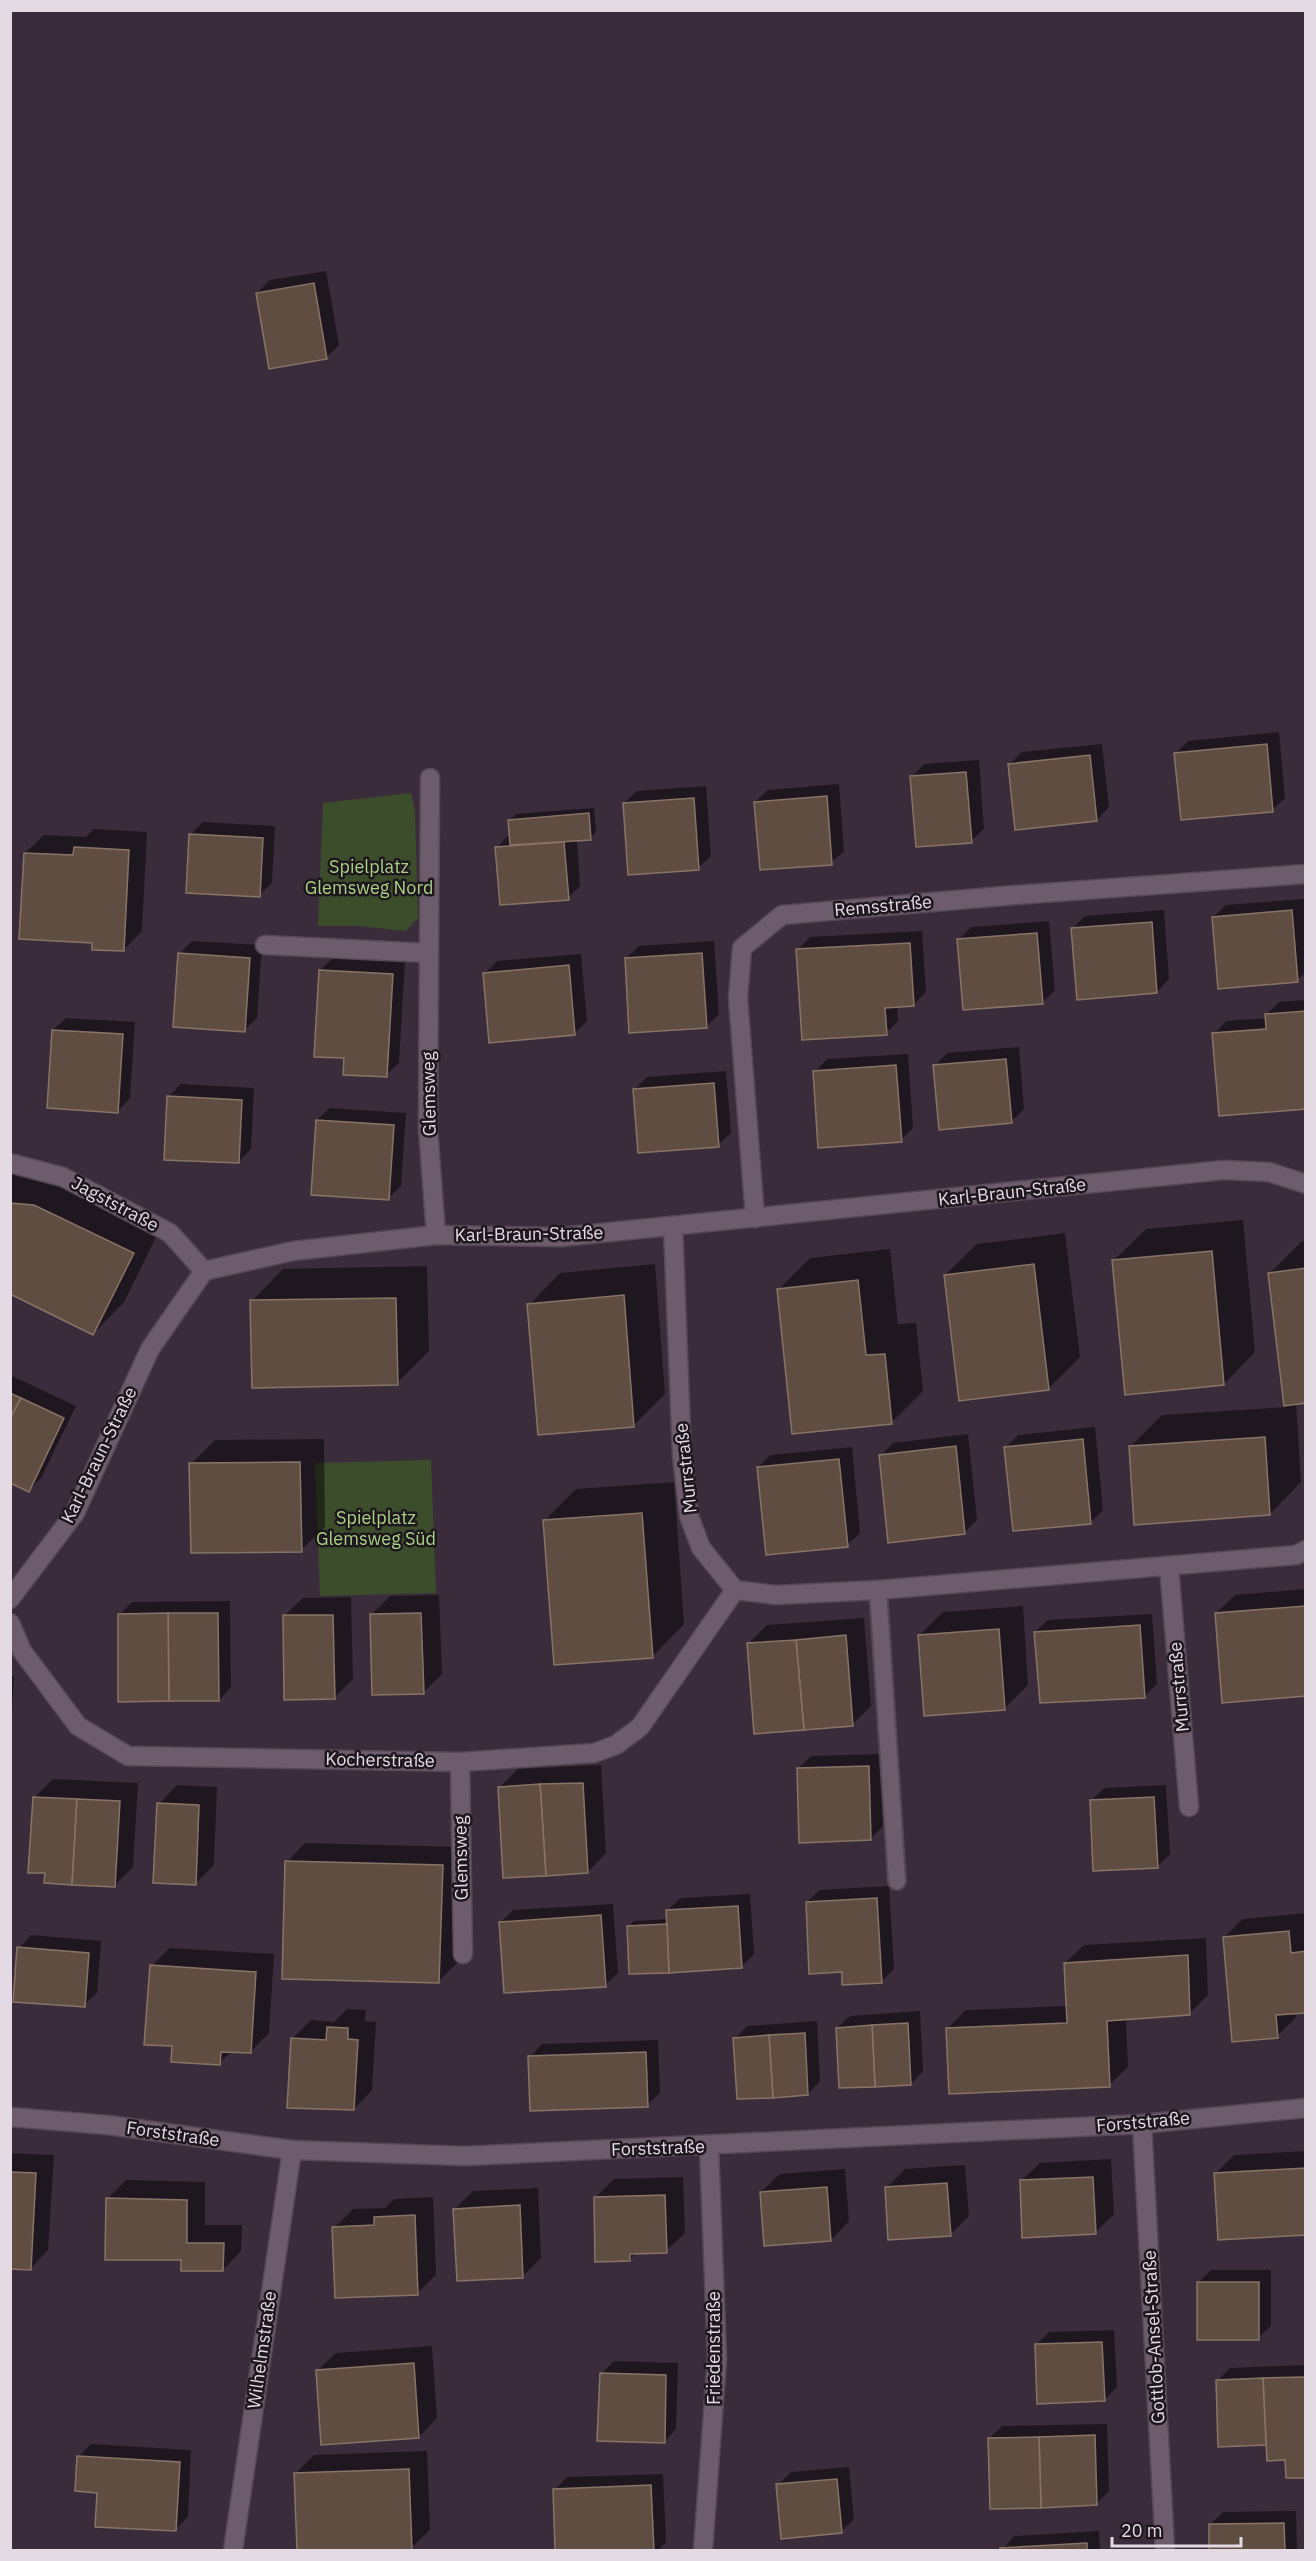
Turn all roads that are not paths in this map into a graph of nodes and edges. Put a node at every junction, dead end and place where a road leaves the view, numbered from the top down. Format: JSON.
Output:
{"nodes":[{"id":1,"x":430,"y":778,"type":"dead end"},
{"id":2,"x":1305,"y":874,"type":"edge"},
{"id":3,"x":265,"y":945,"type":"dead end"},
{"id":4,"x":429,"y":953,"type":"junction"},
{"id":5,"x":10,"y":1163,"type":"edge"},
{"id":6,"x":1305,"y":1184,"type":"edge"},
{"id":7,"x":755,"y":1218,"type":"junction"},
{"id":8,"x":672,"y":1226,"type":"junction"},
{"id":9,"x":436,"y":1235,"type":"junction"},
{"id":10,"x":204,"y":1271,"type":"junction"},
{"id":11,"x":1305,"y":1550,"type":"edge"},
{"id":12,"x":1169,"y":1567,"type":"junction"},
{"id":13,"x":735,"y":1590,"type":"junction"},
{"id":14,"x":878,"y":1590,"type":"junction"},
{"id":15,"x":10,"y":1599,"type":"edge"},
{"id":16,"x":10,"y":1623,"type":"edge"},
{"id":17,"x":460,"y":1762,"type":"junction"},
{"id":18,"x":1189,"y":1807,"type":"dead end"},
{"id":19,"x":897,"y":1881,"type":"dead end"},
{"id":20,"x":463,"y":1954,"type":"dead end"},
{"id":21,"x":1305,"y":2108,"type":"edge"},
{"id":22,"x":10,"y":2117,"type":"edge"},
{"id":23,"x":1142,"y":2124,"type":"junction"},
{"id":24,"x":709,"y":2146,"type":"junction"},
{"id":25,"x":292,"y":2150,"type":"junction"},
{"id":26,"x":233,"y":2550,"type":"edge"},
{"id":27,"x":703,"y":2550,"type":"edge"},
{"id":28,"x":1165,"y":2550,"type":"edge"}],
"edges":[{"from":1,"to":4,"type":"street","name":"Glemsweg"},
{"from":2,"to":7,"type":"street","name":"Remsstraße"},
{"from":3,"to":4,"type":"street"},
{"from":4,"to":9,"type":"street","name":"Glemsweg"},
{"from":5,"to":10,"type":"street","name":"Jagststraße"},
{"from":6,"to":7,"type":"street","name":"Karl-Braun-Straße"},
{"from":7,"to":8,"type":"street","name":"Karl-Braun-Straße"},
{"from":8,"to":9,"type":"street","name":"Karl-Braun-Straße"},
{"from":8,"to":13,"type":"street","name":"Murrstraße"},
{"from":9,"to":10,"type":"street","name":"Karl-Braun-Straße"},
{"from":10,"to":15,"type":"street","name":"Karl-Braun-Straße"},
{"from":11,"to":12,"type":"street"},
{"from":12,"to":14,"type":"street"},
{"from":12,"to":18,"type":"street","name":"Murrstraße"},
{"from":13,"to":14,"type":"street"},
{"from":13,"to":17,"type":"street","name":"Kocherstraße"},
{"from":14,"to":19,"type":"lane"},
{"from":16,"to":17,"type":"street","name":"Kocherstraße"},
{"from":17,"to":20,"type":"street","name":"Glemsweg"},
{"from":21,"to":23,"type":"street","name":"Forststraße"},
{"from":22,"to":25,"type":"street","name":"Forststraße"},
{"from":23,"to":24,"type":"street","name":"Forststraße"},
{"from":23,"to":28,"type":"street","name":"Gottlob-Ansel-Straße"},
{"from":24,"to":25,"type":"street","name":"Forststraße"},
{"from":24,"to":27,"type":"street","name":"Friedenstraße"},
{"from":25,"to":26,"type":"street","name":"Wilhelmstraße"}]}
